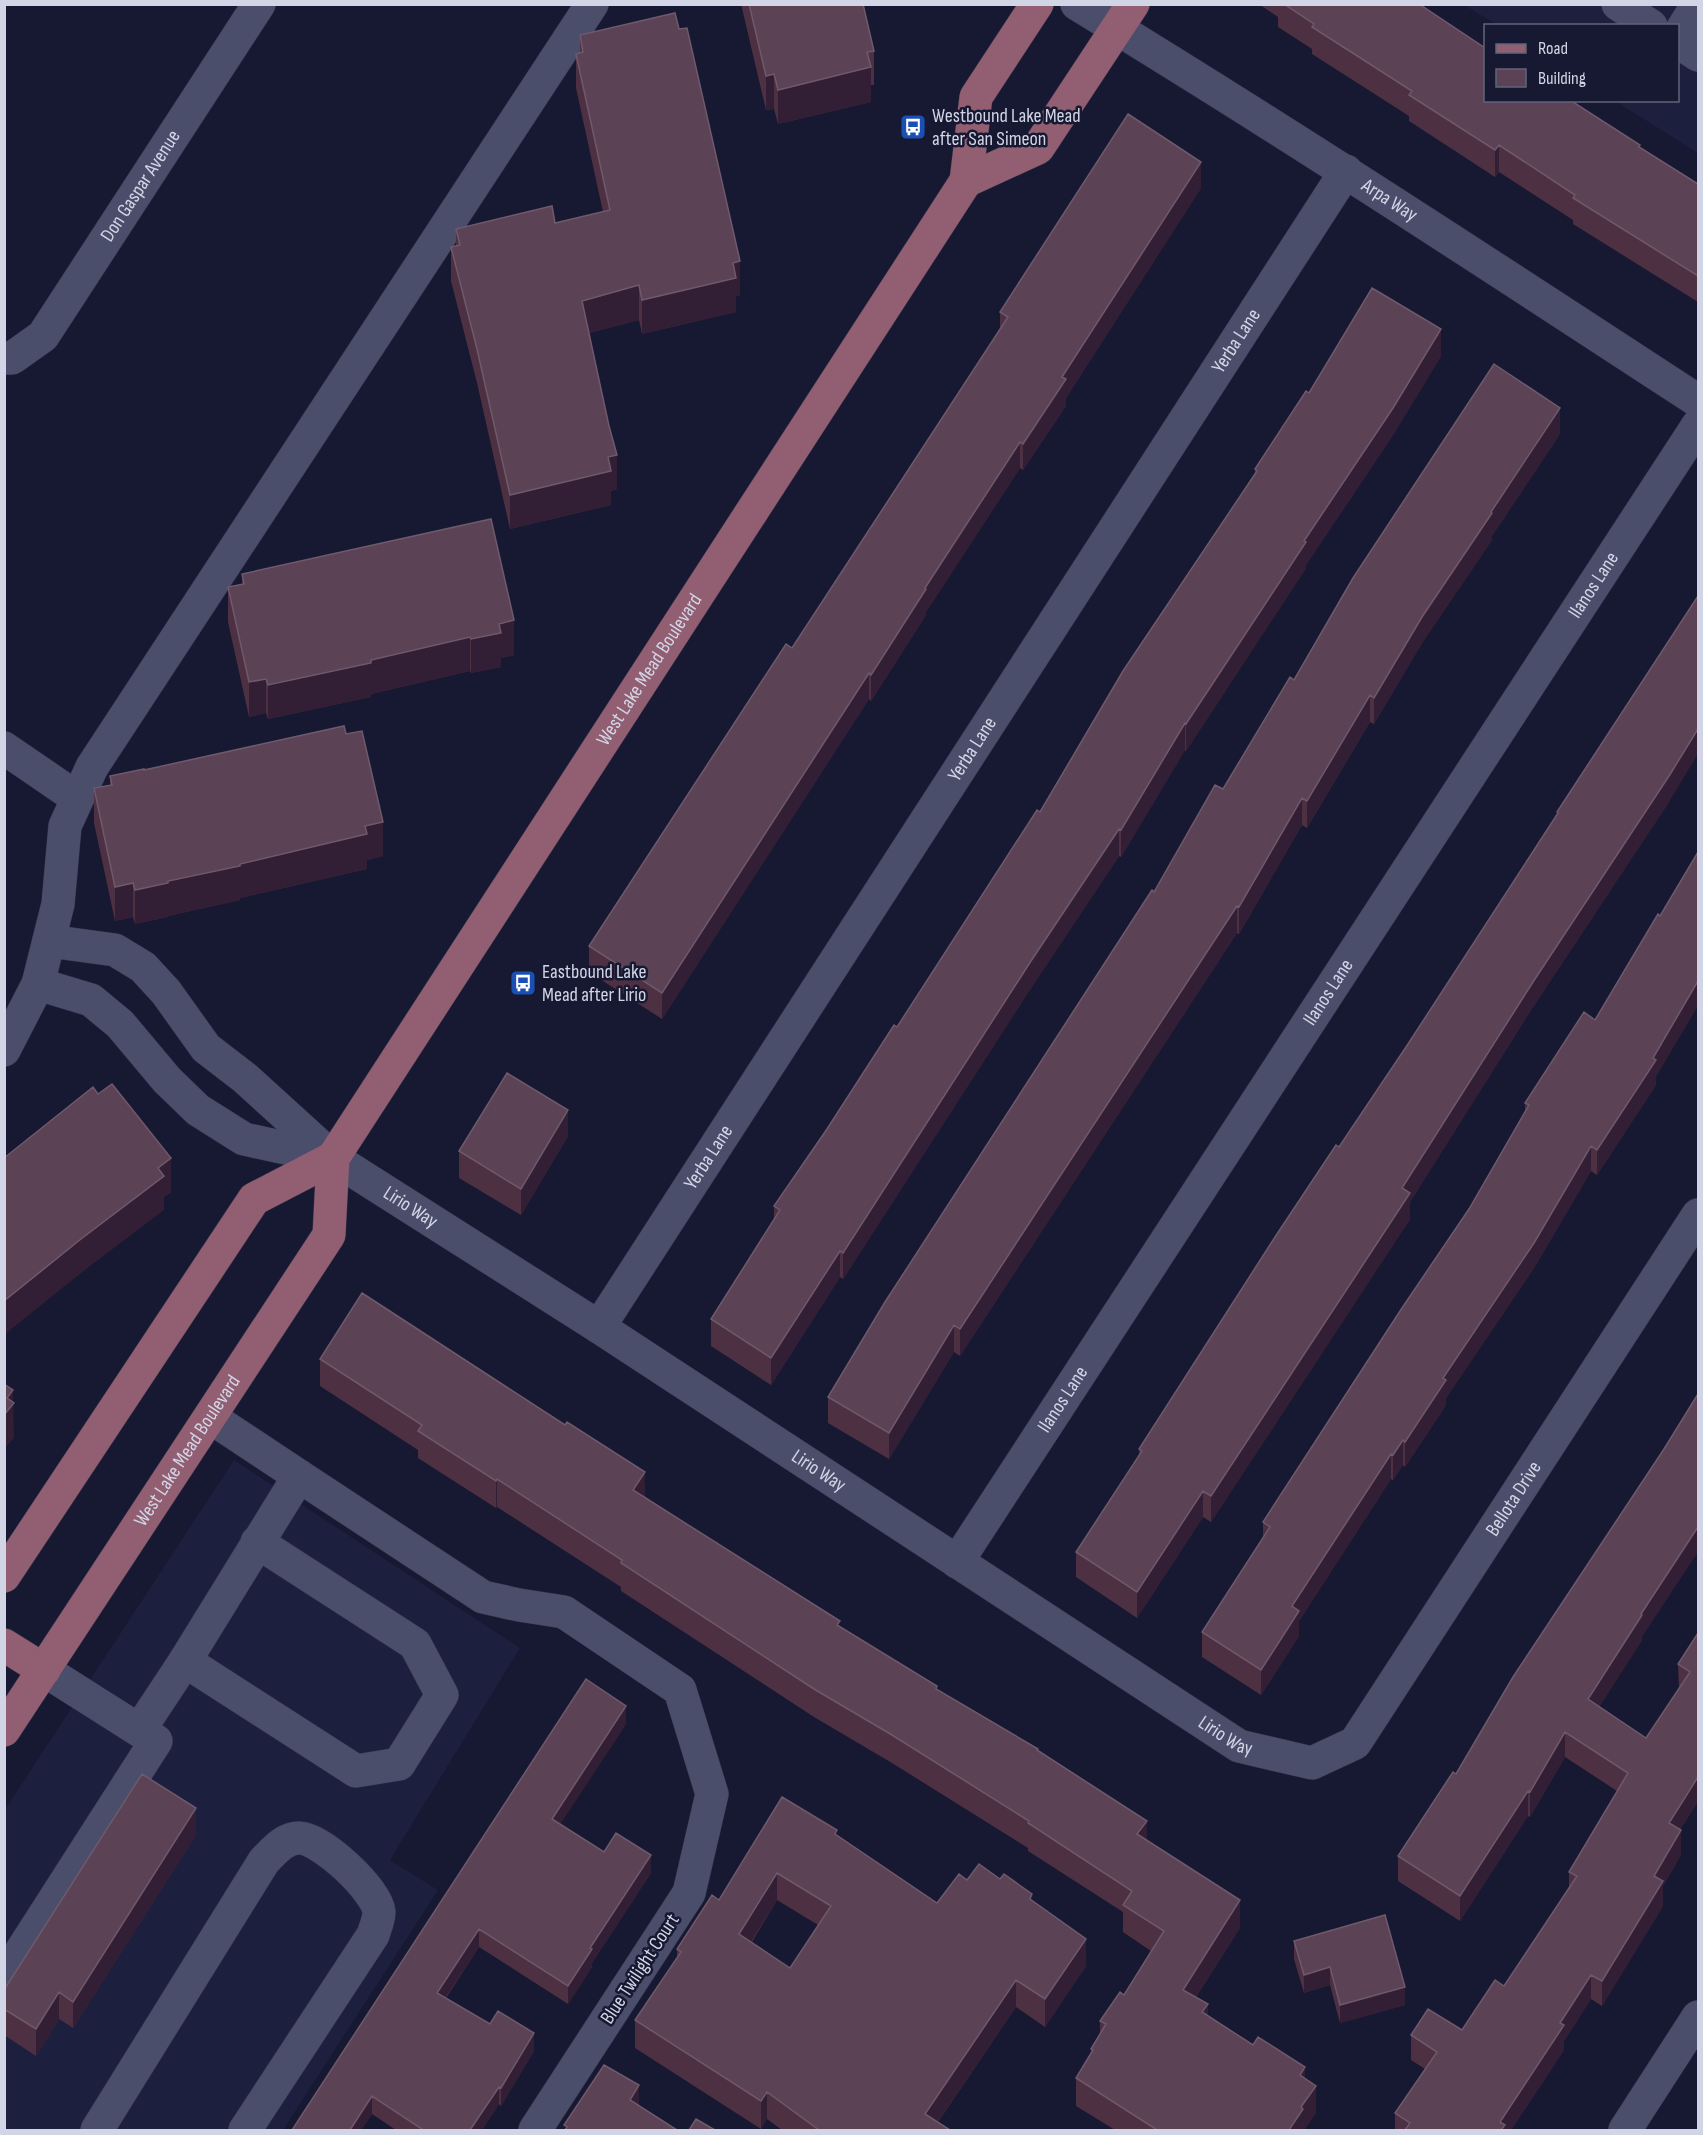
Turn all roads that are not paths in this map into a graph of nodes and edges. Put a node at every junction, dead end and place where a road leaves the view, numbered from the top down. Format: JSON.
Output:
{"nodes":[{"id":1,"x":259,"y":4,"type":"edge"},
{"id":2,"x":592,"y":4,"type":"edge"},
{"id":3,"x":1037,"y":4,"type":"edge"},
{"id":4,"x":1077,"y":4,"type":"edge"},
{"id":5,"x":1618,"y":4,"type":"edge"},
{"id":6,"x":1698,"y":4,"type":"edge"},
{"id":7,"x":1125,"y":17,"type":"edge"},
{"id":8,"x":1648,"y":24,"type":"edge"},
{"id":9,"x":1679,"y":33,"type":"edge"},
{"id":10,"x":1679,"y":43,"type":"edge"},
{"id":11,"x":1698,"y":55,"type":"edge"},
{"id":12,"x":1346,"y":171,"type":"junction"},
{"id":13,"x":966,"y":181,"type":"junction"},
{"id":14,"x":8,"y":358,"type":"edge"},
{"id":15,"x":1698,"y":401,"type":"edge"},
{"id":16,"x":1698,"y":425,"type":"edge"},
{"id":17,"x":4,"y":748,"type":"edge"},
{"id":18,"x":77,"y":798,"type":"junction"},
{"id":19,"x":49,"y":941,"type":"junction"},
{"id":20,"x":38,"y":984,"type":"junction"},
{"id":21,"x":206,"y":1048,"type":"junction"},
{"id":22,"x":4,"y":1050,"type":"edge"},
{"id":23,"x":167,"y":1080,"type":"junction"},
{"id":24,"x":333,"y":1158,"type":"junction"},
{"id":25,"x":1698,"y":1215,"type":"edge"},
{"id":26,"x":598,"y":1327,"type":"junction"},
{"id":27,"x":210,"y":1417,"type":"junction"},
{"id":28,"x":299,"y":1476,"type":"junction"},
{"id":29,"x":257,"y":1542,"type":"junction"},
{"id":30,"x":957,"y":1562,"type":"junction"},
{"id":31,"x":4,"y":1576,"type":"edge"},
{"id":32,"x":4,"y":1645,"type":"edge"},
{"id":33,"x":185,"y":1661,"type":"junction"},
{"id":34,"x":44,"y":1670,"type":"junction"},
{"id":35,"x":140,"y":1729,"type":"junction"},
{"id":36,"x":4,"y":1730,"type":"edge"},
{"id":37,"x":1312,"y":1763,"type":"joint"},
{"id":38,"x":4,"y":1978,"type":"edge"},
{"id":39,"x":1695,"y":2030,"type":"edge"},
{"id":40,"x":97,"y":2130,"type":"edge"},
{"id":41,"x":245,"y":2130,"type":"edge"},
{"id":42,"x":535,"y":2130,"type":"edge"},
{"id":43,"x":1625,"y":2130,"type":"edge"}],
"edges":[{"from":1,"to":14,"type":"street","name":"Don Gaspar Avenue"},
{"from":2,"to":18,"type":"street"},
{"from":3,"to":13,"type":"main road","name":"West Lake Mead Boulevard"},
{"from":4,"to":7,"type":"street","name":"Arpa Way"},
{"from":5,"to":8,"type":"street"},
{"from":6,"to":9,"type":"street"},
{"from":7,"to":12,"type":"street","name":"Arpa Way"},
{"from":7,"to":13,"type":"main road"},
{"from":10,"to":11,"type":"street"},
{"from":12,"to":15,"type":"street","name":"Arpa Way"},
{"from":12,"to":26,"type":"street","name":"Yerba Lane"},
{"from":13,"to":24,"type":"main road","name":"West Lake Mead Boulevard"},
{"from":16,"to":30,"type":"street","name":"Ilanos Lane"},
{"from":17,"to":18,"type":"street"},
{"from":18,"to":19,"type":"street"},
{"from":19,"to":20,"type":"street"},
{"from":19,"to":21,"type":"street"},
{"from":20,"to":22,"type":"street"},
{"from":20,"to":23,"type":"street"},
{"from":21,"to":23,"type":"street"},
{"from":21,"to":24,"type":"street"},
{"from":23,"to":24,"type":"street"},
{"from":24,"to":26,"type":"street","name":"Lirio Way"},
{"from":24,"to":27,"type":"main road","name":"West Lake Mead Boulevard"},
{"from":24,"to":31,"type":"main road","name":"West Lake Mead Boulevard"},
{"from":25,"to":37,"type":"street","name":"Bellota Drive"},
{"from":26,"to":30,"type":"street","name":"Lirio Way"},
{"from":27,"to":28,"type":"street"},
{"from":27,"to":34,"type":"main road","name":"West Lake Mead Boulevard"},
{"from":28,"to":29,"type":"street"},
{"from":28,"to":42,"type":"street","name":"Blue Twilight Court"},
{"from":29,"to":33,"type":"street"},
{"from":29,"to":33,"type":"street"},
{"from":30,"to":37,"type":"street","name":"Lirio Way"},
{"from":32,"to":34,"type":"main road"},
{"from":33,"to":35,"type":"street"},
{"from":34,"to":35,"type":"street"},
{"from":34,"to":36,"type":"main road","name":"West Lake Mead Boulevard"},
{"from":35,"to":38,"type":"street"},
{"from":39,"to":43,"type":"street"},
{"from":40,"to":41,"type":"street"}]}
